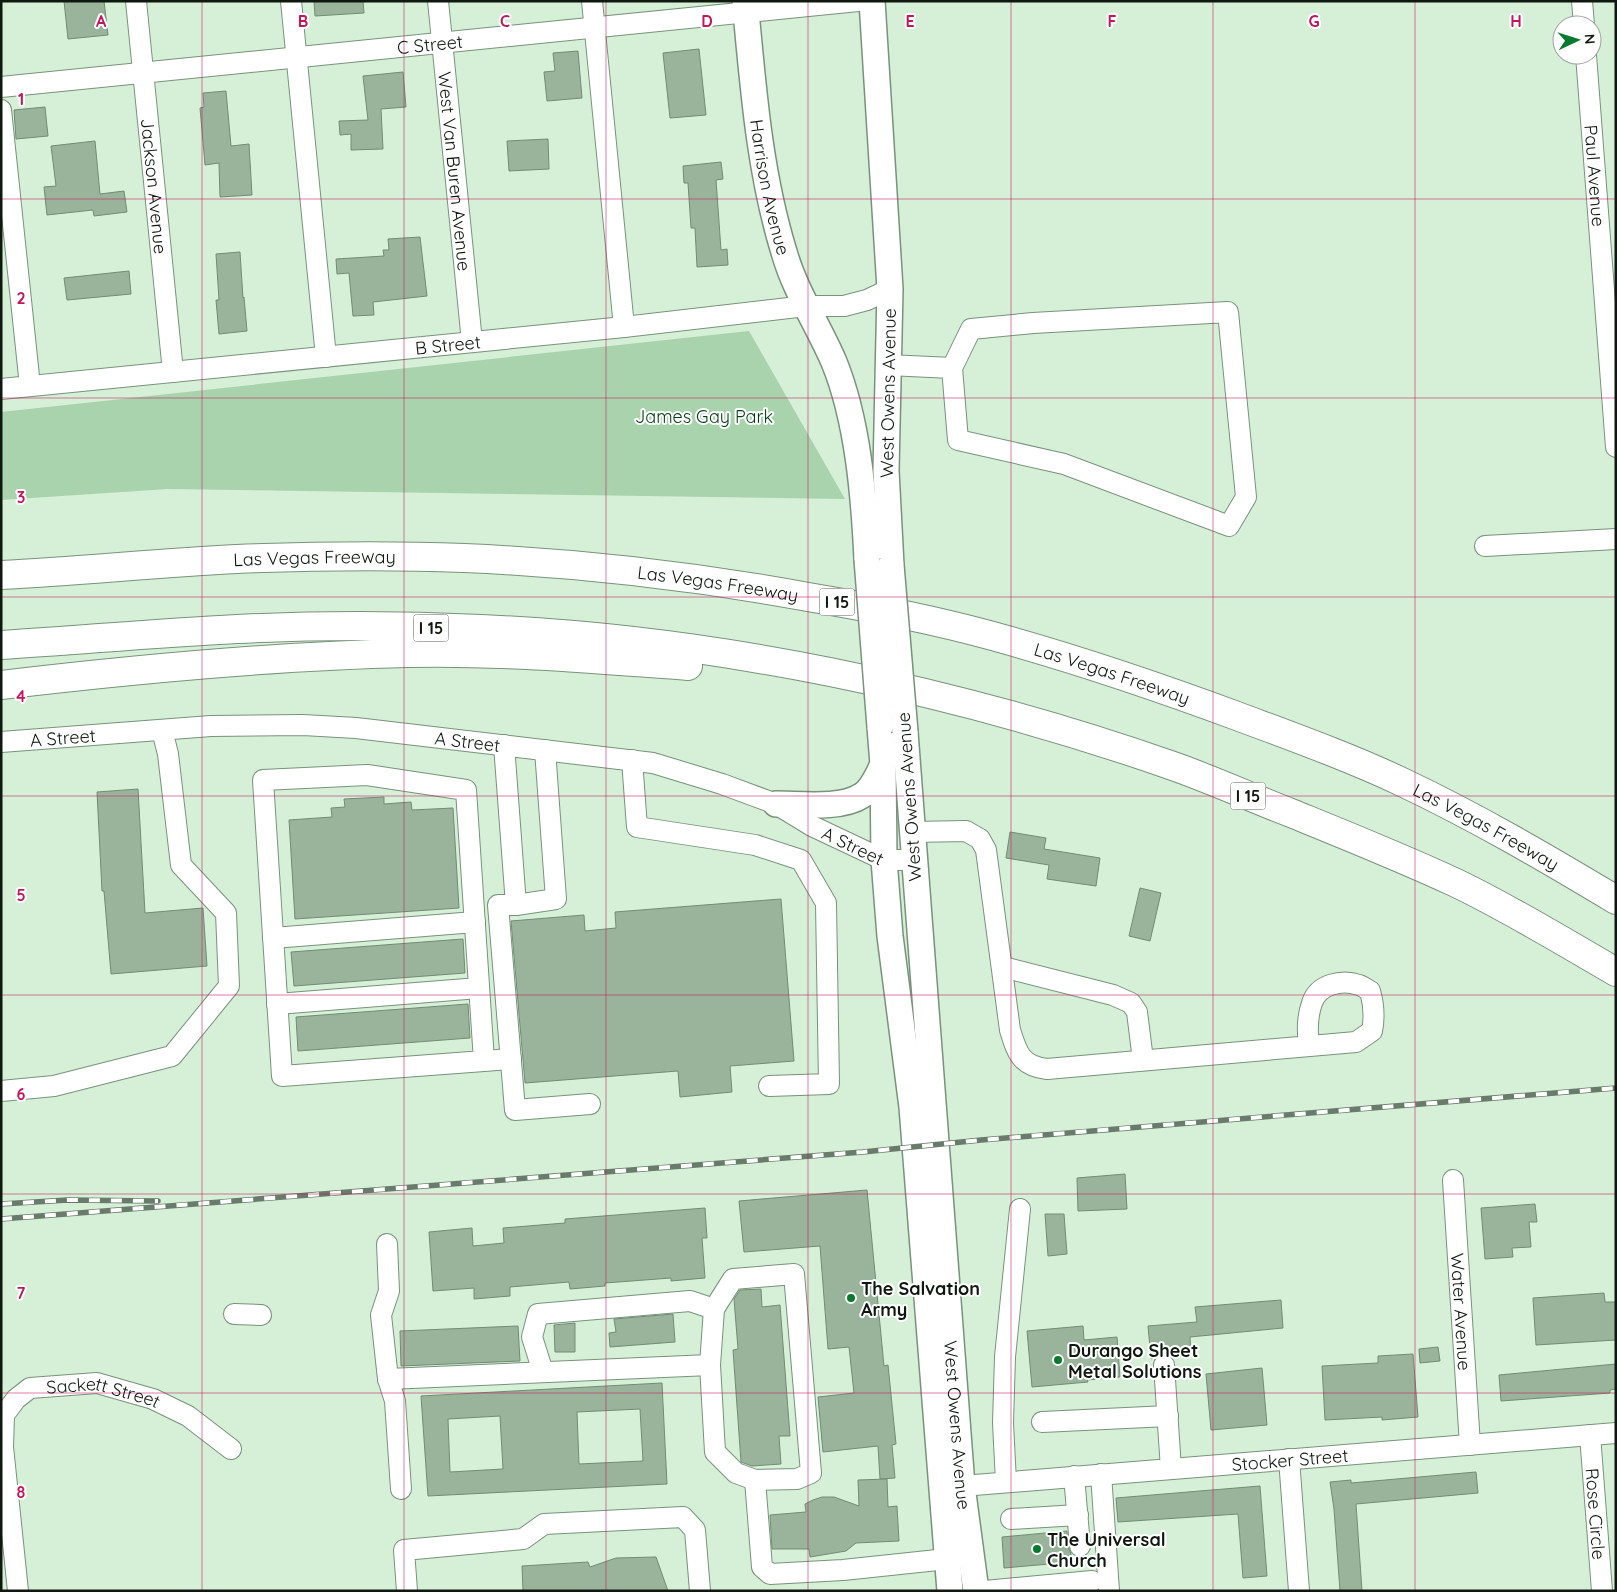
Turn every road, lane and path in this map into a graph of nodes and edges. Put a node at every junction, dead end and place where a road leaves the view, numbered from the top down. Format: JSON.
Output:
{"nodes":[{"id":1,"x":136,"y":1,"type":"edge"},
{"id":2,"x":292,"y":1,"type":"edge"},
{"id":3,"x":438,"y":1,"type":"edge"},
{"id":4,"x":592,"y":1,"type":"edge"},
{"id":5,"x":858,"y":1,"type":"edge"},
{"id":6,"x":872,"y":1,"type":"edge"},
{"id":7,"x":1582,"y":1,"type":"edge"},
{"id":8,"x":745,"y":7,"type":"edge"},
{"id":9,"x":1583,"y":15,"type":"edge"},
{"id":10,"x":595,"y":28,"type":"junction"},
{"id":11,"x":442,"y":43,"type":"junction"},
{"id":12,"x":297,"y":57,"type":"junction"},
{"id":13,"x":1587,"y":65,"type":"edge"},
{"id":14,"x":143,"y":73,"type":"junction"},
{"id":15,"x":1,"y":87,"type":"edge"},
{"id":16,"x":1,"y":110,"type":"edge"},
{"id":17,"x":890,"y":289,"type":"junction"},
{"id":18,"x":806,"y":306,"type":"junction"},
{"id":19,"x":624,"y":327,"type":"junction"},
{"id":20,"x":472,"y":342,"type":"junction"},
{"id":21,"x":326,"y":357,"type":"junction"},
{"id":22,"x":834,"y":362,"type":"joint"},
{"id":23,"x":888,"y":365,"type":"junction"},
{"id":24,"x":952,"y":368,"type":"junction"},
{"id":25,"x":173,"y":372,"type":"junction"},
{"id":26,"x":30,"y":386,"type":"junction"},
{"id":27,"x":1,"y":389,"type":"edge"},
{"id":28,"x":1616,"y":447,"type":"edge"},
{"id":29,"x":1616,"y":539,"type":"edge"},
{"id":30,"x":1485,"y":546,"type":"dead end"},
{"id":31,"x":1,"y":575,"type":"edge"},
{"id":32,"x":1,"y":646,"type":"edge"},
{"id":33,"x":858,"y":679,"type":"junction"},
{"id":34,"x":1,"y":685,"type":"edge"},
{"id":35,"x":162,"y":730,"type":"junction"},
{"id":36,"x":1,"y":742,"type":"edge"},
{"id":37,"x":504,"y":745,"type":"junction"},
{"id":38,"x":545,"y":750,"type":"junction"},
{"id":39,"x":632,"y":760,"type":"junction"},
{"id":40,"x":883,"y":764,"type":"junction"},
{"id":41,"x":776,"y":804,"type":"junction"},
{"id":42,"x":912,"y":832,"type":"junction"},
{"id":43,"x":884,"y":860,"type":"junction"},
{"id":44,"x":914,"y":860,"type":"junction"},
{"id":45,"x":1616,"y":900,"type":"edge"},
{"id":46,"x":516,"y":905,"type":"junction"},
{"id":47,"x":475,"y":922,"type":"junction"},
{"id":48,"x":273,"y":938,"type":"junction"},
{"id":49,"x":1002,"y":967,"type":"junction"},
{"id":50,"x":1616,"y":972,"type":"edge"},
{"id":51,"x":479,"y":988,"type":"junction"},
{"id":52,"x":278,"y":1004,"type":"junction"},
{"id":53,"x":1309,"y":1046,"type":"dead end"},
{"id":54,"x":511,"y":1059,"type":"junction"},
{"id":55,"x":1144,"y":1060,"type":"junction"},
{"id":56,"x":484,"y":1061,"type":"junction"},
{"id":57,"x":769,"y":1086,"type":"dead end"},
{"id":58,"x":1,"y":1091,"type":"edge"},
{"id":59,"x":590,"y":1104,"type":"dead end"},
{"id":60,"x":1452,"y":1180,"type":"dead end"},
{"id":61,"x":1020,"y":1209,"type":"dead end"},
{"id":62,"x":387,"y":1244,"type":"dead end"},
{"id":63,"x":714,"y":1309,"type":"junction"},
{"id":64,"x":234,"y":1314,"type":"dead end"},
{"id":65,"x":261,"y":1315,"type":"dead end"},
{"id":66,"x":710,"y":1365,"type":"junction"},
{"id":67,"x":1164,"y":1365,"type":"dead end"},
{"id":68,"x":543,"y":1372,"type":"junction"},
{"id":69,"x":388,"y":1380,"type":"junction"},
{"id":70,"x":1168,"y":1416,"type":"junction"},
{"id":71,"x":1042,"y":1422,"type":"dead end"},
{"id":72,"x":1616,"y":1433,"type":"edge"},
{"id":73,"x":1590,"y":1435,"type":"junction"},
{"id":74,"x":1470,"y":1445,"type":"junction"},
{"id":75,"x":2,"y":1446,"type":"edge"},
{"id":76,"x":230,"y":1449,"type":"dead end"},
{"id":77,"x":1289,"y":1460,"type":"junction"},
{"id":78,"x":1171,"y":1469,"type":"junction"},
{"id":79,"x":1101,"y":1474,"type":"junction"},
{"id":80,"x":1074,"y":1476,"type":"junction"},
{"id":81,"x":755,"y":1480,"type":"junction"},
{"id":82,"x":1006,"y":1482,"type":"junction"},
{"id":83,"x":962,"y":1486,"type":"junction"},
{"id":84,"x":401,"y":1489,"type":"dead end"},
{"id":85,"x":1078,"y":1515,"type":"junction"},
{"id":86,"x":1011,"y":1519,"type":"dead end"},
{"id":87,"x":1080,"y":1546,"type":"dead end"},
{"id":88,"x":947,"y":1559,"type":"junction"},
{"id":89,"x":1092,"y":1582,"type":"dead end"},
{"id":90,"x":1606,"y":1583,"type":"edge"},
{"id":91,"x":18,"y":1591,"type":"edge"},
{"id":92,"x":407,"y":1591,"type":"edge"},
{"id":93,"x":700,"y":1591,"type":"edge"},
{"id":94,"x":950,"y":1591,"type":"edge"},
{"id":95,"x":976,"y":1591,"type":"edge"},
{"id":96,"x":985,"y":1591,"type":"edge"},
{"id":97,"x":1109,"y":1591,"type":"edge"},
{"id":98,"x":1299,"y":1591,"type":"edge"}],
"edges":[{"from":1,"to":14,"type":"street","name":"Jackson Avenue"},
{"from":2,"to":12,"type":"street"},
{"from":3,"to":11,"type":"street","name":"West Van Buren Avenue"},
{"from":4,"to":10,"type":"street"},
{"from":5,"to":8,"type":"street","name":"C Street"},
{"from":6,"to":17,"type":"main road","name":"West Owens Avenue"},
{"from":7,"to":9,"type":"street"},
{"from":8,"to":10,"type":"street","name":"C Street"},
{"from":8,"to":18,"type":"main road","name":"Harrison Avenue"},
{"from":10,"to":11,"type":"street","name":"C Street"},
{"from":10,"to":19,"type":"street"},
{"from":11,"to":12,"type":"street","name":"C Street"},
{"from":11,"to":20,"type":"street","name":"West Van Buren Avenue"},
{"from":12,"to":14,"type":"street","name":"C Street"},
{"from":12,"to":21,"type":"street"},
{"from":13,"to":28,"type":"street","name":"Paul Avenue"},
{"from":14,"to":15,"type":"street","name":"C Street"},
{"from":14,"to":25,"type":"street","name":"Jackson Avenue"},
{"from":16,"to":26,"type":"street"},
{"from":17,"to":18,"type":"street","name":"B Street"},
{"from":17,"to":23,"type":"main road","name":"West Owens Avenue"},
{"from":18,"to":19,"type":"street","name":"B Street"},
{"from":18,"to":22,"type":"main road","name":"Harrison Avenue"},
{"from":19,"to":20,"type":"street","name":"B Street"},
{"from":20,"to":21,"type":"street","name":"B Street"},
{"from":21,"to":25,"type":"street","name":"B Street"},
{"from":22,"to":40,"type":"main road","name":"West Owens Avenue","bridge":true},
{"from":23,"to":24,"type":"street"},
{"from":23,"to":42,"type":"main road","name":"West Owens Avenue","bridge":true},
{"from":24,"to":24,"type":"street"},
{"from":25,"to":26,"type":"street","name":"B Street"},
{"from":26,"to":27,"type":"street","name":"B Street"},
{"from":29,"to":30,"type":"street"},
{"from":31,"to":45,"type":"highway","name":"Las Vegas Freeway","number":"I 15"},
{"from":32,"to":33,"type":"highway","number":"I 15"},
{"from":33,"to":34,"type":"highway"},
{"from":33,"to":50,"type":"highway","number":"I 15"},
{"from":35,"to":36,"type":"street","name":"A Street"},
{"from":35,"to":37,"type":"street","name":"A Street"},
{"from":35,"to":58,"type":"street"},
{"from":37,"to":38,"type":"street","name":"A Street"},
{"from":37,"to":46,"type":"street"},
{"from":38,"to":39,"type":"street","name":"A Street"},
{"from":38,"to":46,"type":"street"},
{"from":39,"to":41,"type":"street","name":"A Street"},
{"from":39,"to":57,"type":"street"},
{"from":40,"to":41,"type":"main road"},
{"from":40,"to":43,"type":"main road","name":"West Owens Avenue"},
{"from":41,"to":43,"type":"street","name":"A Street"},
{"from":42,"to":44,"type":"main road","name":"West Owens Avenue"},
{"from":42,"to":49,"type":"street"},
{"from":43,"to":44,"type":"street","name":"A Street"},
{"from":43,"to":88,"type":"main road","name":"West Owens Avenue"},
{"from":44,"to":83,"type":"main road","name":"West Owens Avenue"},
{"from":46,"to":54,"type":"street"},
{"from":47,"to":48,"type":"street"},
{"from":47,"to":48,"type":"street"},
{"from":47,"to":51,"type":"street"},
{"from":48,"to":52,"type":"street"},
{"from":49,"to":55,"type":"street"},
{"from":49,"to":55,"type":"street"},
{"from":51,"to":52,"type":"street"},
{"from":51,"to":56,"type":"street"},
{"from":52,"to":56,"type":"street"},
{"from":53,"to":55,"type":"street"},
{"from":54,"to":56,"type":"street"},
{"from":54,"to":59,"type":"street"},
{"from":60,"to":74,"type":"street","name":"Water Avenue"},
{"from":61,"to":82,"type":"street"},
{"from":62,"to":69,"type":"street"},
{"from":63,"to":66,"type":"street"},
{"from":63,"to":68,"type":"street"},
{"from":63,"to":81,"type":"street"},
{"from":64,"to":65,"type":"street"},
{"from":66,"to":68,"type":"street"},
{"from":66,"to":81,"type":"street"},
{"from":67,"to":70,"type":"street"},
{"from":68,"to":69,"type":"street"},
{"from":69,"to":84,"type":"street"},
{"from":70,"to":71,"type":"street"},
{"from":70,"to":78,"type":"street"},
{"from":72,"to":73,"type":"street","name":"Stocker Street"},
{"from":73,"to":74,"type":"street","name":"Stocker Street"},
{"from":73,"to":90,"type":"street","name":"Rose Circle"},
{"from":74,"to":77,"type":"street","name":"Stocker Street"},
{"from":75,"to":76,"type":"street","name":"Sackett Street"},
{"from":75,"to":91,"type":"street","name":"Sackett Street"},
{"from":77,"to":78,"type":"street","name":"Stocker Street"},
{"from":77,"to":98,"type":"street"},
{"from":78,"to":79,"type":"street","name":"Stocker Street"},
{"from":79,"to":80,"type":"street","name":"Stocker Street"},
{"from":79,"to":97,"type":"street"},
{"from":80,"to":82,"type":"street","name":"Stocker Street"},
{"from":80,"to":85,"type":"street"},
{"from":81,"to":88,"type":"street"},
{"from":82,"to":83,"type":"street","name":"Stocker Street"},
{"from":83,"to":95,"type":"main road","name":"West Owens Avenue"},
{"from":85,"to":86,"type":"street"},
{"from":85,"to":87,"type":"street"},
{"from":88,"to":94,"type":"main road","name":"West Owens Avenue"},
{"from":89,"to":96,"type":"street"},
{"from":92,"to":93,"type":"street"}]}
